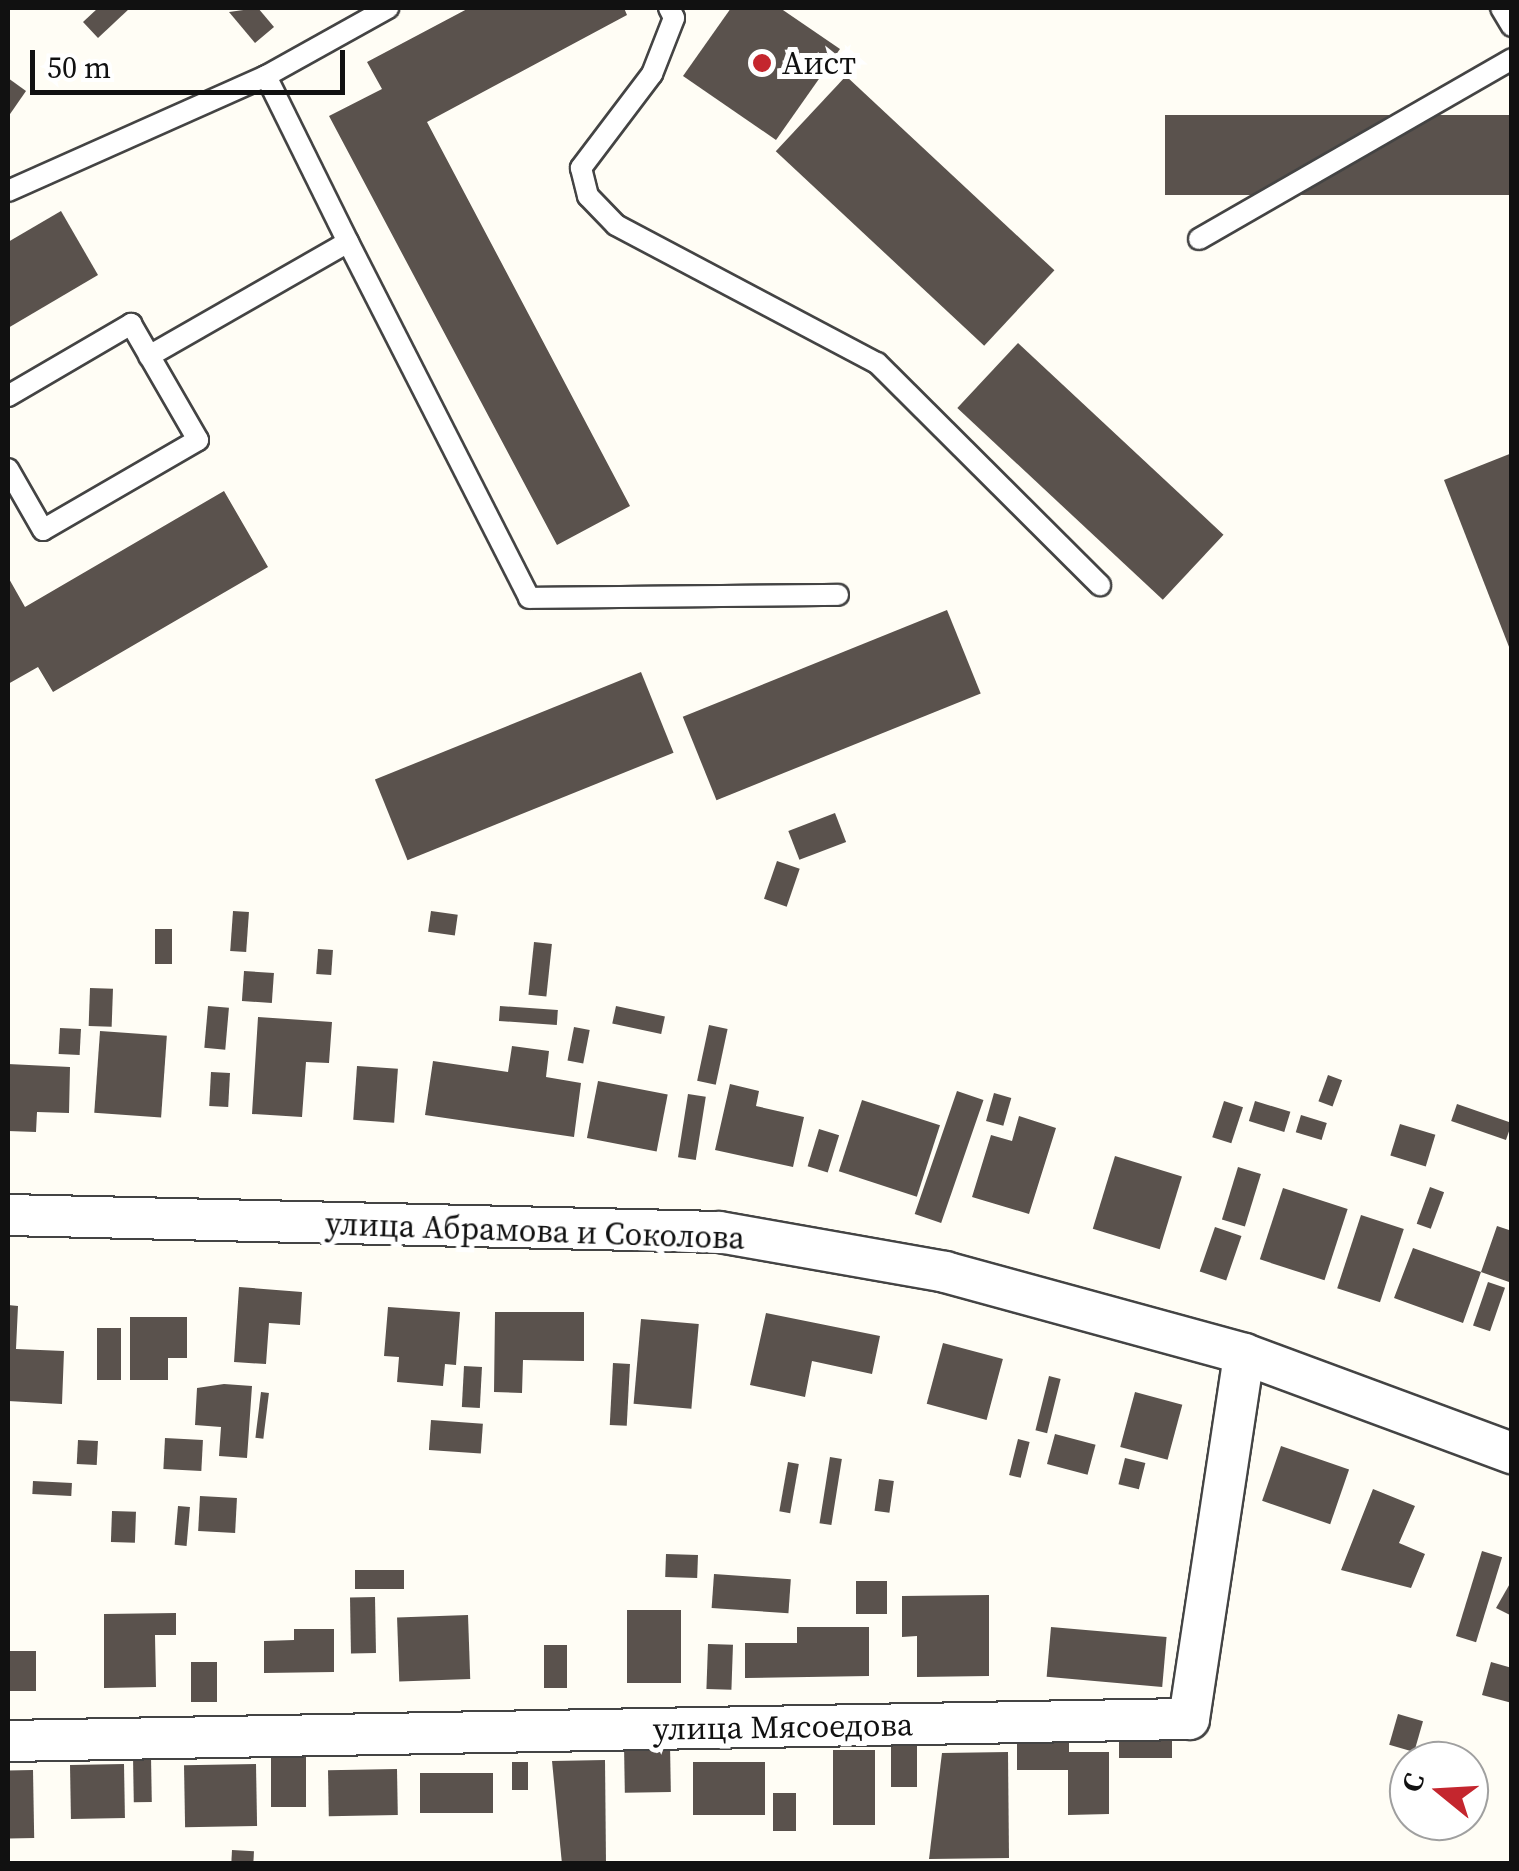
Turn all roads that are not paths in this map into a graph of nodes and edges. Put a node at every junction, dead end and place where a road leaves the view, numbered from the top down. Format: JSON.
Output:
{"nodes":[{"id":1,"x":388,"y":8,"type":"edge"},
{"id":2,"x":668,"y":8,"type":"edge"},
{"id":3,"x":1501,"y":8,"type":"edge"},
{"id":4,"x":1512,"y":26,"type":"edge"},
{"id":5,"x":1512,"y":59,"type":"edge"},
{"id":6,"x":266,"y":76,"type":"junction"},
{"id":7,"x":8,"y":191,"type":"edge"},
{"id":8,"x":1199,"y":239,"type":"dead end"},
{"id":9,"x":348,"y":242,"type":"junction"},
{"id":10,"x":149,"y":356,"type":"junction"},
{"id":11,"x":8,"y":396,"type":"edge"},
{"id":12,"x":8,"y":468,"type":"edge"},
{"id":13,"x":1100,"y":585,"type":"dead end"},
{"id":14,"x":838,"y":595,"type":"dead end"},
{"id":15,"x":8,"y":1215,"type":"edge"},
{"id":16,"x":1244,"y":1354,"type":"junction"},
{"id":17,"x":1512,"y":1453,"type":"edge"},
{"id":18,"x":8,"y":1741,"type":"edge"}],
"edges":[{"from":1,"to":6,"type":"lane"},
{"from":2,"to":13,"type":"lane"},
{"from":3,"to":4,"type":"lane"},
{"from":5,"to":8,"type":"lane"},
{"from":6,"to":7,"type":"lane"},
{"from":6,"to":9,"type":"lane"},
{"from":9,"to":10,"type":"lane"},
{"from":9,"to":14,"type":"lane"},
{"from":10,"to":11,"type":"lane"},
{"from":10,"to":12,"type":"lane"},
{"from":15,"to":16,"type":"street","name":"улица Абрамова и Соколова"},
{"from":16,"to":17,"type":"street","name":"улица Абрамова и Соколова"},
{"from":16,"to":18,"type":"street","name":"улица Мясоедова"}]}
